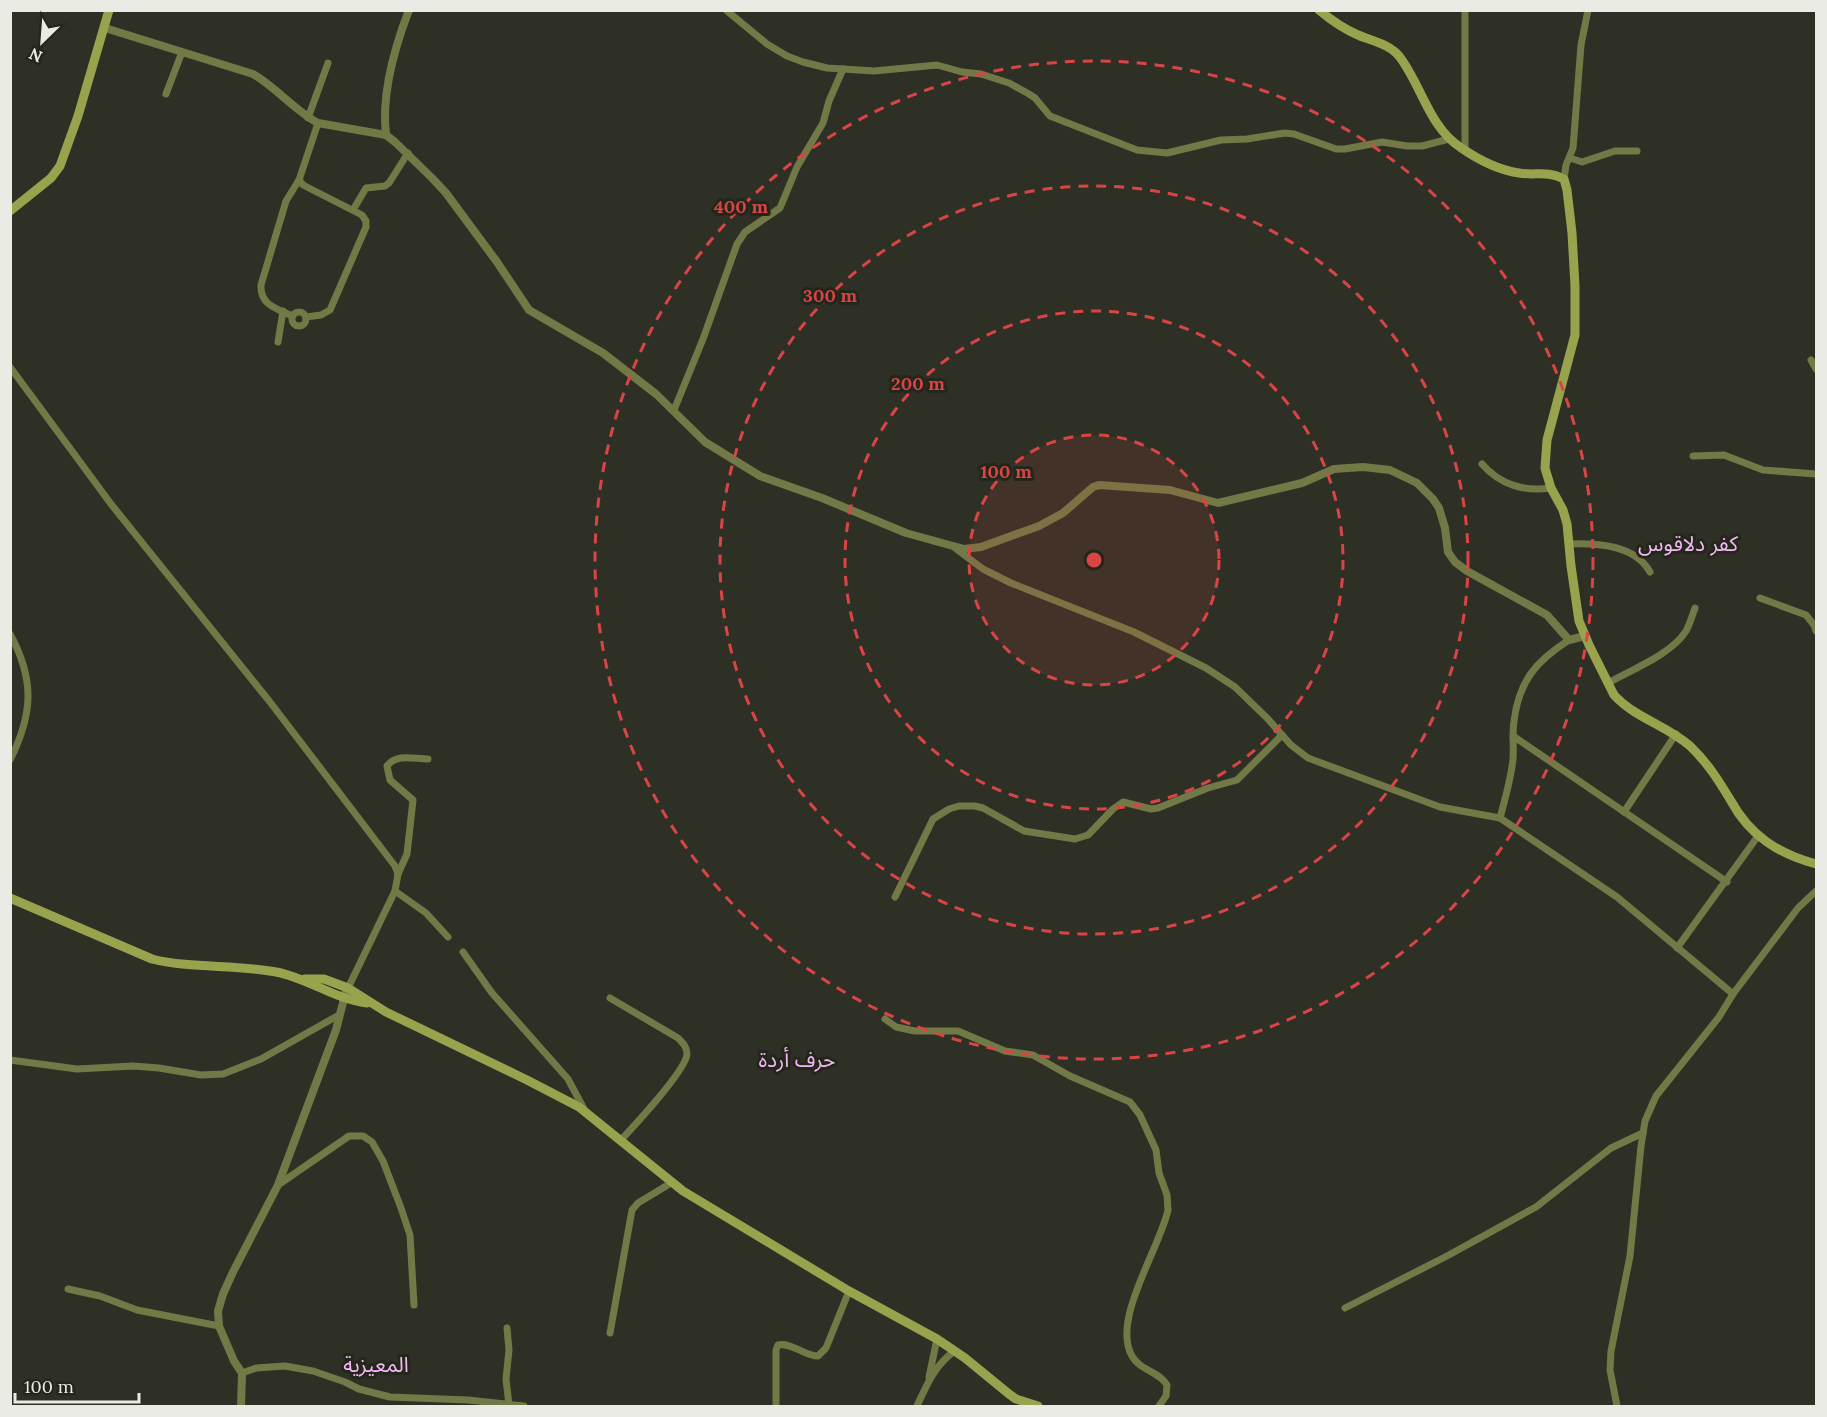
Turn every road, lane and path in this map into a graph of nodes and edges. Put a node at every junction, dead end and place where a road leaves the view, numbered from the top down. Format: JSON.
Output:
{"nodes":[{"id":1,"x":109,"y":10,"type":"edge"},
{"id":2,"x":410,"y":10,"type":"edge"},
{"id":3,"x":726,"y":10,"type":"edge"},
{"id":4,"x":1319,"y":10,"type":"edge"},
{"id":5,"x":1465,"y":10,"type":"edge"},
{"id":6,"x":1588,"y":10,"type":"edge"},
{"id":7,"x":105,"y":28,"type":"junction"},
{"id":8,"x":182,"y":52,"type":"junction"},
{"id":9,"x":328,"y":63,"type":"dead end"},
{"id":10,"x":843,"y":69,"type":"junction"},
{"id":11,"x":166,"y":94,"type":"dead end"},
{"id":12,"x":308,"y":118,"type":"junction"},
{"id":13,"x":318,"y":123,"type":"junction"},
{"id":14,"x":386,"y":135,"type":"junction"},
{"id":15,"x":1449,"y":139,"type":"junction"},
{"id":16,"x":1466,"y":151,"type":"junction"},
{"id":17,"x":1637,"y":151,"type":"dead end"},
{"id":18,"x":408,"y":153,"type":"junction"},
{"id":19,"x":1570,"y":158,"type":"junction"},
{"id":20,"x":299,"y":180,"type":"junction"},
{"id":21,"x":1564,"y":180,"type":"junction"},
{"id":22,"x":353,"y":210,"type":"junction"},
{"id":23,"x":10,"y":211,"type":"edge"},
{"id":24,"x":283,"y":311,"type":"junction"},
{"id":25,"x":292,"y":316,"type":"junction"},
{"id":26,"x":306,"y":317,"type":"junction"},
{"id":27,"x":278,"y":342,"type":"dead end"},
{"id":28,"x":1811,"y":360,"type":"dead end"},
{"id":29,"x":10,"y":367,"type":"edge"},
{"id":30,"x":1816,"y":369,"type":"edge"},
{"id":31,"x":674,"y":410,"type":"junction"},
{"id":32,"x":1693,"y":456,"type":"dead end"},
{"id":33,"x":1482,"y":464,"type":"dead end"},
{"id":34,"x":1816,"y":474,"type":"edge"},
{"id":35,"x":1551,"y":488,"type":"junction"},
{"id":36,"x":1570,"y":544,"type":"junction"},
{"id":37,"x":953,"y":548,"type":"junction"},
{"id":38,"x":1650,"y":572,"type":"dead end"},
{"id":39,"x":1760,"y":598,"type":"dead end"},
{"id":40,"x":1695,"y":608,"type":"dead end"},
{"id":41,"x":1816,"y":631,"type":"edge"},
{"id":42,"x":10,"y":634,"type":"edge"},
{"id":43,"x":1585,"y":636,"type":"junction"},
{"id":44,"x":1569,"y":640,"type":"junction"},
{"id":45,"x":1608,"y":683,"type":"junction"},
{"id":46,"x":1676,"y":734,"type":"junction"},
{"id":47,"x":1282,"y":735,"type":"junction"},
{"id":48,"x":1513,"y":736,"type":"junction"},
{"id":49,"x":428,"y":759,"type":"dead end"},
{"id":50,"x":10,"y":760,"type":"edge"},
{"id":51,"x":1624,"y":812,"type":"junction"},
{"id":52,"x":1500,"y":818,"type":"junction"},
{"id":53,"x":1758,"y":836,"type":"junction"},
{"id":54,"x":1816,"y":864,"type":"edge"},
{"id":55,"x":398,"y":874,"type":"junction"},
{"id":56,"x":1727,"y":882,"type":"junction"},
{"id":57,"x":395,"y":891,"type":"junction"},
{"id":58,"x":1816,"y":891,"type":"edge"},
{"id":59,"x":895,"y":897,"type":"dead end"},
{"id":60,"x":10,"y":898,"type":"edge"},
{"id":61,"x":448,"y":937,"type":"dead end"},
{"id":62,"x":1677,"y":948,"type":"junction"},
{"id":63,"x":463,"y":952,"type":"dead end"},
{"id":64,"x":305,"y":979,"type":"junction"},
{"id":65,"x":348,"y":988,"type":"junction"},
{"id":66,"x":1733,"y":994,"type":"junction"},
{"id":67,"x":344,"y":998,"type":"junction"},
{"id":68,"x":610,"y":998,"type":"dead end"},
{"id":69,"x":369,"y":1003,"type":"junction"},
{"id":70,"x":339,"y":1015,"type":"junction"},
{"id":71,"x":885,"y":1019,"type":"dead end"},
{"id":72,"x":10,"y":1060,"type":"edge"},
{"id":73,"x":587,"y":1114,"type":"junction"},
{"id":74,"x":1643,"y":1133,"type":"junction"},
{"id":75,"x":621,"y":1140,"type":"junction"},
{"id":76,"x":671,"y":1183,"type":"junction"},
{"id":77,"x":278,"y":1185,"type":"junction"},
{"id":78,"x":68,"y":1289,"type":"dead end"},
{"id":79,"x":849,"y":1291,"type":"junction"},
{"id":80,"x":414,"y":1305,"type":"dead end"},
{"id":81,"x":1345,"y":1308,"type":"dead end"},
{"id":82,"x":219,"y":1326,"type":"junction"},
{"id":83,"x":507,"y":1328,"type":"dead end"},
{"id":84,"x":610,"y":1333,"type":"dead end"},
{"id":85,"x":937,"y":1339,"type":"junction"},
{"id":86,"x":955,"y":1351,"type":"junction"},
{"id":87,"x":242,"y":1373,"type":"junction"},
{"id":88,"x":924,"y":1391,"type":"junction"},
{"id":89,"x":509,"y":1405,"type":"edge"},
{"id":90,"x":241,"y":1407,"type":"edge"},
{"id":91,"x":524,"y":1407,"type":"edge"},
{"id":92,"x":776,"y":1407,"type":"edge"},
{"id":93,"x":917,"y":1407,"type":"edge"},
{"id":94,"x":1038,"y":1407,"type":"edge"},
{"id":95,"x":1159,"y":1407,"type":"edge"},
{"id":96,"x":1617,"y":1407,"type":"edge"}],
"edges":[{"from":1,"to":7,"type":"main road"},
{"from":2,"to":14,"type":"street"},
{"from":3,"to":10,"type":"street"},
{"from":4,"to":15,"type":"main road"},
{"from":5,"to":16,"type":"street"},
{"from":6,"to":19,"type":"street"},
{"from":7,"to":8,"type":"street"},
{"from":7,"to":23,"type":"main road"},
{"from":8,"to":11,"type":"street"},
{"from":8,"to":12,"type":"street"},
{"from":9,"to":12,"type":"street"},
{"from":10,"to":15,"type":"street"},
{"from":10,"to":31,"type":"street"},
{"from":12,"to":13,"type":"street"},
{"from":13,"to":14,"type":"street"},
{"from":13,"to":20,"type":"street"},
{"from":14,"to":18,"type":"street"},
{"from":15,"to":16,"type":"main road"},
{"from":16,"to":21,"type":"main road"},
{"from":17,"to":19,"type":"street"},
{"from":18,"to":22,"type":"street"},
{"from":18,"to":31,"type":"street"},
{"from":19,"to":21,"type":"street"},
{"from":20,"to":22,"type":"street"},
{"from":20,"to":24,"type":"street"},
{"from":21,"to":35,"type":"main road"},
{"from":22,"to":26,"type":"street"},
{"from":24,"to":25,"type":"street"},
{"from":24,"to":27,"type":"street"},
{"from":25,"to":26,"type":"street"},
{"from":25,"to":26,"type":"street"},
{"from":28,"to":30,"type":"street"},
{"from":29,"to":55,"type":"street"},
{"from":31,"to":37,"type":"street"},
{"from":32,"to":34,"type":"street"},
{"from":33,"to":35,"type":"street"},
{"from":35,"to":36,"type":"main road"},
{"from":36,"to":38,"type":"street"},
{"from":36,"to":43,"type":"main road"},
{"from":37,"to":44,"type":"street"},
{"from":37,"to":47,"type":"street"},
{"from":39,"to":41,"type":"street"},
{"from":40,"to":45,"type":"street"},
{"from":42,"to":50,"type":"street"},
{"from":43,"to":44,"type":"street"},
{"from":43,"to":45,"type":"main road"},
{"from":44,"to":48,"type":"street"},
{"from":45,"to":46,"type":"main road"},
{"from":46,"to":51,"type":"street"},
{"from":46,"to":53,"type":"main road"},
{"from":47,"to":52,"type":"street"},
{"from":47,"to":59,"type":"street"},
{"from":48,"to":51,"type":"street"},
{"from":48,"to":52,"type":"street"},
{"from":49,"to":55,"type":"street"},
{"from":51,"to":56,"type":"street"},
{"from":52,"to":62,"type":"street"},
{"from":53,"to":54,"type":"main road"},
{"from":53,"to":56,"type":"street"},
{"from":55,"to":57,"type":"street"},
{"from":56,"to":62,"type":"street"},
{"from":57,"to":61,"type":"street"},
{"from":57,"to":65,"type":"street"},
{"from":58,"to":66,"type":"street"},
{"from":60,"to":64,"type":"main road"},
{"from":62,"to":66,"type":"street"},
{"from":63,"to":73,"type":"street"},
{"from":64,"to":65,"type":"main road"},
{"from":64,"to":67,"type":"main road"},
{"from":65,"to":67,"type":"street"},
{"from":65,"to":69,"type":"main road"},
{"from":66,"to":74,"type":"street"},
{"from":67,"to":69,"type":"main road"},
{"from":67,"to":70,"type":"street"},
{"from":68,"to":75,"type":"street"},
{"from":69,"to":73,"type":"main road"},
{"from":70,"to":72,"type":"street"},
{"from":70,"to":77,"type":"street"},
{"from":71,"to":95,"type":"street"},
{"from":73,"to":75,"type":"main road"},
{"from":74,"to":81,"type":"street"},
{"from":74,"to":96,"type":"street"},
{"from":75,"to":76,"type":"main road"},
{"from":76,"to":79,"type":"main road"},
{"from":76,"to":84,"type":"street"},
{"from":77,"to":80,"type":"street"},
{"from":77,"to":82,"type":"street"},
{"from":78,"to":82,"type":"street"},
{"from":79,"to":85,"type":"main road"},
{"from":79,"to":92,"type":"street"},
{"from":82,"to":87,"type":"street"},
{"from":83,"to":89,"type":"street"},
{"from":85,"to":86,"type":"main road"},
{"from":85,"to":88,"type":"street"},
{"from":86,"to":88,"type":"street"},
{"from":86,"to":94,"type":"main road"},
{"from":87,"to":89,"type":"street"},
{"from":87,"to":90,"type":"street"},
{"from":88,"to":93,"type":"street"},
{"from":89,"to":91,"type":"street"}]}
